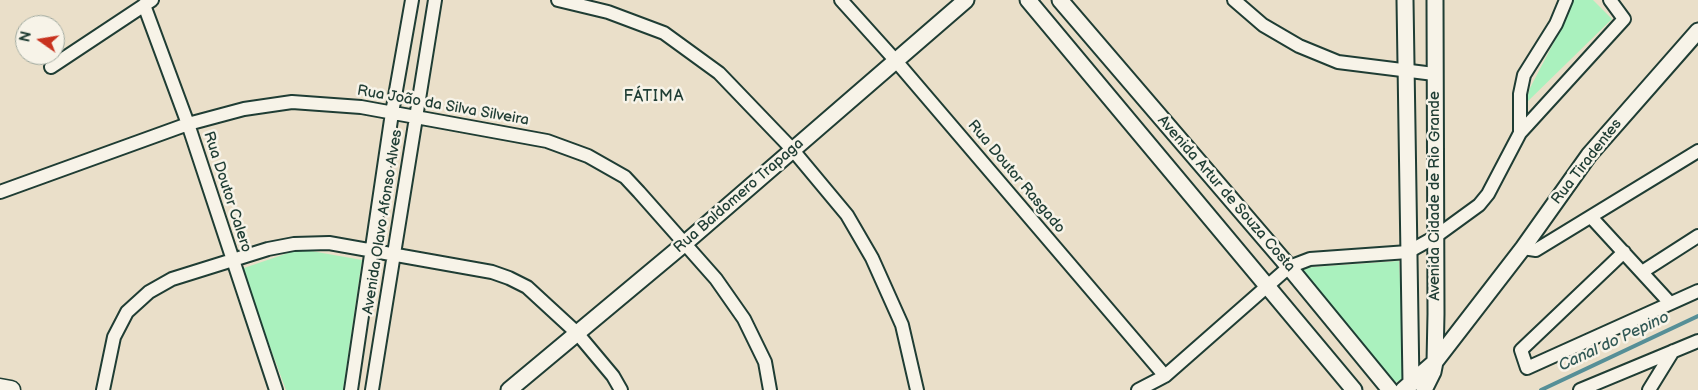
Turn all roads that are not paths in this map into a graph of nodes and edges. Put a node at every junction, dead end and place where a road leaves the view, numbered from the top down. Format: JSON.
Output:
{"nodes":[{"id":1,"x":412,"y":0,"type":"edge"},
{"id":2,"x":435,"y":0,"type":"edge"},
{"id":3,"x":558,"y":0,"type":"edge"},
{"id":4,"x":840,"y":0,"type":"edge"},
{"id":5,"x":966,"y":0,"type":"edge"},
{"id":6,"x":1028,"y":0,"type":"edge"},
{"id":7,"x":1060,"y":0,"type":"edge"},
{"id":8,"x":1234,"y":0,"type":"edge"},
{"id":9,"x":1405,"y":0,"type":"edge"},
{"id":10,"x":1435,"y":0,"type":"edge"},
{"id":11,"x":1566,"y":0,"type":"edge"},
{"id":12,"x":1610,"y":0,"type":"edge"},
{"id":13,"x":148,"y":3,"type":"edge"},
{"id":14,"x":1698,"y":31,"type":"edge"},
{"id":15,"x":896,"y":61,"type":"junction"},
{"id":16,"x":51,"y":67,"type":"dead end"},
{"id":17,"x":1404,"y":70,"type":"junction"},
{"id":18,"x":1434,"y":74,"type":"junction"},
{"id":19,"x":1153,"y":109,"type":"junction"},
{"id":20,"x":392,"y":113,"type":"junction"},
{"id":21,"x":416,"y":117,"type":"junction"},
{"id":22,"x":188,"y":124,"type":"junction"},
{"id":23,"x":1133,"y":126,"type":"junction"},
{"id":24,"x":1520,"y":132,"type":"junction"},
{"id":25,"x":792,"y":149,"type":"junction"},
{"id":26,"x":1698,"y":151,"type":"edge"},
{"id":27,"x":0,"y":192,"type":"edge"},
{"id":28,"x":1591,"y":217,"type":"junction"},
{"id":29,"x":1698,"y":236,"type":"edge"},
{"id":30,"x":1436,"y":237,"type":"junction"},
{"id":31,"x":684,"y":244,"type":"junction"},
{"id":32,"x":1523,"y":248,"type":"junction"},
{"id":33,"x":372,"y":250,"type":"junction"},
{"id":34,"x":1408,"y":252,"type":"junction"},
{"id":35,"x":1624,"y":252,"type":"junction"},
{"id":36,"x":396,"y":254,"type":"junction"},
{"id":37,"x":232,"y":261,"type":"junction"},
{"id":38,"x":1288,"y":267,"type":"junction"},
{"id":39,"x":1642,"y":272,"type":"junction"},
{"id":40,"x":1266,"y":287,"type":"junction"},
{"id":41,"x":1698,"y":291,"type":"edge"},
{"id":42,"x":1483,"y":300,"type":"junction"},
{"id":43,"x":1670,"y":303,"type":"junction"},
{"id":44,"x":1436,"y":314,"type":"junction"},
{"id":45,"x":1462,"y":327,"type":"junction"},
{"id":46,"x":577,"y":333,"type":"junction"},
{"id":47,"x":1698,"y":341,"type":"edge"},
{"id":48,"x":1673,"y":351,"type":"junction"},
{"id":49,"x":1435,"y":362,"type":"junction"},
{"id":50,"x":1165,"y":376,"type":"junction"},
{"id":51,"x":0,"y":388,"type":"edge"},
{"id":52,"x":1416,"y":388,"type":"edge"},
{"id":53,"x":11,"y":390,"type":"edge"},
{"id":54,"x":103,"y":390,"type":"edge"},
{"id":55,"x":276,"y":390,"type":"edge"},
{"id":56,"x":352,"y":390,"type":"edge"},
{"id":57,"x":372,"y":390,"type":"edge"},
{"id":58,"x":509,"y":390,"type":"edge"},
{"id":59,"x":621,"y":390,"type":"edge"},
{"id":60,"x":770,"y":390,"type":"edge"},
{"id":61,"x":917,"y":390,"type":"edge"},
{"id":62,"x":1138,"y":390,"type":"edge"},
{"id":63,"x":1354,"y":390,"type":"edge"},
{"id":64,"x":1390,"y":390,"type":"edge"},
{"id":65,"x":1580,"y":390,"type":"edge"},
{"id":66,"x":1648,"y":390,"type":"edge"}],
"edges":[{"from":1,"to":20,"type":"street","name":"Avenida Olavo Afonso Alves"},
{"from":2,"to":21,"type":"street","name":"Avenida Olavo Afonso Alves"},
{"from":3,"to":25,"type":"street"},
{"from":4,"to":15,"type":"street","name":"Rua Doutor Rasgado"},
{"from":5,"to":15,"type":"street","name":"Rua Baldomero Trapaga"},
{"from":6,"to":23,"type":"street","name":"Avenida Artur de Souza Costa"},
{"from":7,"to":19,"type":"street","name":"Avenida Artur de Souza Costa"},
{"from":8,"to":17,"type":"street"},
{"from":9,"to":17,"type":"street","name":"Avenida Cidade de Rio Grande"},
{"from":10,"to":18,"type":"street","name":"Avenida Cidade de Rio Grande"},
{"from":11,"to":24,"type":"street"},
{"from":12,"to":24,"type":"street"},
{"from":13,"to":16,"type":"street"},
{"from":13,"to":22,"type":"street","name":"Rua Doutor Calero"},
{"from":14,"to":32,"type":"street","name":"Rua Tiradentes"},
{"from":15,"to":25,"type":"street","name":"Rua Baldomero Trapaga"},
{"from":15,"to":50,"type":"street","name":"Rua Doutor Rasgado"},
{"from":17,"to":18,"type":"street"},
{"from":17,"to":34,"type":"street","name":"Avenida Cidade de Rio Grande"},
{"from":18,"to":30,"type":"street","name":"Avenida Cidade de Rio Grande"},
{"from":19,"to":23,"type":"street"},
{"from":19,"to":38,"type":"street","name":"Avenida Artur de Souza Costa"},
{"from":20,"to":21,"type":"street","name":"Rua João da Silva Silveira"},
{"from":20,"to":22,"type":"street","name":"Rua João da Silva Silveira"},
{"from":20,"to":33,"type":"street","name":"Avenida Olavo Afonso Alves"},
{"from":21,"to":31,"type":"street","name":"Rua João da Silva Silveira"},
{"from":21,"to":36,"type":"street","name":"Avenida Olavo Afonso Alves"},
{"from":22,"to":27,"type":"street","name":"Rua João da Silva Silveira"},
{"from":22,"to":37,"type":"street","name":"Rua Doutor Calero"},
{"from":23,"to":40,"type":"street","name":"Avenida Artur de Souza Costa"},
{"from":24,"to":30,"type":"street"},
{"from":25,"to":31,"type":"street","name":"Rua Baldomero Trapaga"},
{"from":25,"to":61,"type":"street"},
{"from":26,"to":28,"type":"street"},
{"from":28,"to":32,"type":"street"},
{"from":28,"to":35,"type":"street"},
{"from":29,"to":39,"type":"street"},
{"from":30,"to":34,"type":"street"},
{"from":30,"to":44,"type":"street","name":"Avenida Cidade de Rio Grande"},
{"from":31,"to":46,"type":"street","name":"Rua Baldomero Trapaga"},
{"from":31,"to":60,"type":"street","name":"Rua João da Silva Silveira"},
{"from":32,"to":42,"type":"street","name":"Rua Tiradentes"},
{"from":33,"to":36,"type":"street"},
{"from":33,"to":37,"type":"street"},
{"from":33,"to":56,"type":"street","name":"Avenida Olavo Afonso Alves"},
{"from":34,"to":38,"type":"street"},
{"from":34,"to":52,"type":"street","name":"Avenida Cidade de Rio Grande"},
{"from":35,"to":39,"type":"street"},
{"from":35,"to":43,"type":"street"},
{"from":36,"to":46,"type":"street"},
{"from":36,"to":57,"type":"street","name":"Avenida Olavo Afonso Alves"},
{"from":37,"to":54,"type":"street"},
{"from":37,"to":55,"type":"street","name":"Rua Doutor Calero"},
{"from":38,"to":40,"type":"street"},
{"from":38,"to":64,"type":"street","name":"Avenida Artur de Souza Costa"},
{"from":39,"to":43,"type":"street"},
{"from":40,"to":50,"type":"street"},
{"from":40,"to":63,"type":"street","name":"Avenida Artur de Souza Costa"},
{"from":41,"to":43,"type":"street"},
{"from":42,"to":45,"type":"street","name":"Rua Tiradentes"},
{"from":42,"to":52,"type":"street","name":"Rua Tiradentes"},
{"from":44,"to":45,"type":"street"},
{"from":44,"to":49,"type":"street","name":"Avenida Cidade de Rio Grande"},
{"from":45,"to":49,"type":"street","name":"Rua Tiradentes"},
{"from":46,"to":58,"type":"street","name":"Rua Baldomero Trapaga"},
{"from":46,"to":59,"type":"street"},
{"from":47,"to":48,"type":"street"},
{"from":48,"to":65,"type":"street"},
{"from":48,"to":66,"type":"street"},
{"from":49,"to":52,"type":"street","name":"Avenida Cidade de Rio Grande"},
{"from":50,"to":62,"type":"street"},
{"from":51,"to":53,"type":"main road"}]}
